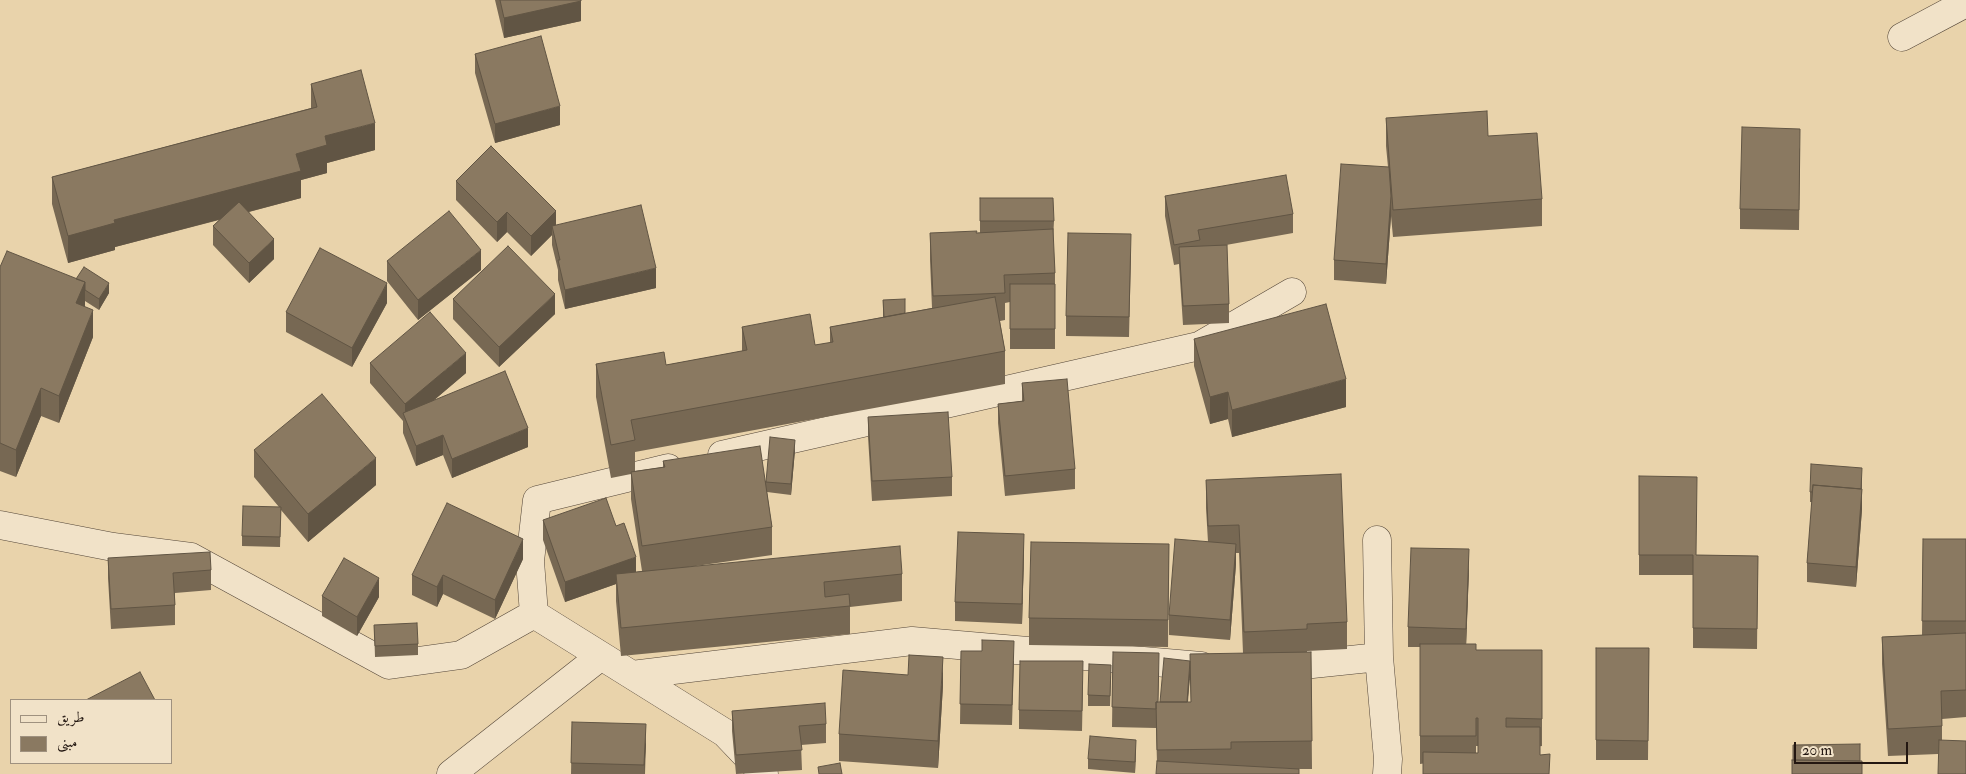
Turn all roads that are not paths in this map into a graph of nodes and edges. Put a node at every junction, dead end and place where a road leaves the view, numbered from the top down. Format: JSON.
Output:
{"nodes":[{"id":1,"x":1966,"y":3,"type":"edge"},
{"id":2,"x":1902,"y":37,"type":"dead end"},
{"id":3,"x":1292,"y":292,"type":"dead end"},
{"id":4,"x":0,"y":525,"type":"edge"},
{"id":5,"x":1377,"y":540,"type":"dead end"},
{"id":6,"x":534,"y":614,"type":"junction"},
{"id":7,"x":601,"y":656,"type":"junction"},
{"id":8,"x":1379,"y":657,"type":"junction"},
{"id":9,"x":1222,"y":667,"type":"edge"},
{"id":10,"x":1251,"y":670,"type":"edge"},
{"id":11,"x":632,"y":675,"type":"junction"},
{"id":12,"x":451,"y":774,"type":"edge"},
{"id":13,"x":764,"y":774,"type":"edge"},
{"id":14,"x":1387,"y":774,"type":"edge"}],
"edges":[{"from":1,"to":2,"type":"street"},
{"from":3,"to":6,"type":"street"},
{"from":4,"to":6,"type":"street"},
{"from":5,"to":8,"type":"street"},
{"from":6,"to":7,"type":"street"},
{"from":7,"to":11,"type":"street"},
{"from":7,"to":12,"type":"street"},
{"from":8,"to":10,"type":"street"},
{"from":8,"to":14,"type":"street"},
{"from":9,"to":11,"type":"street"},
{"from":11,"to":13,"type":"street"}]}
